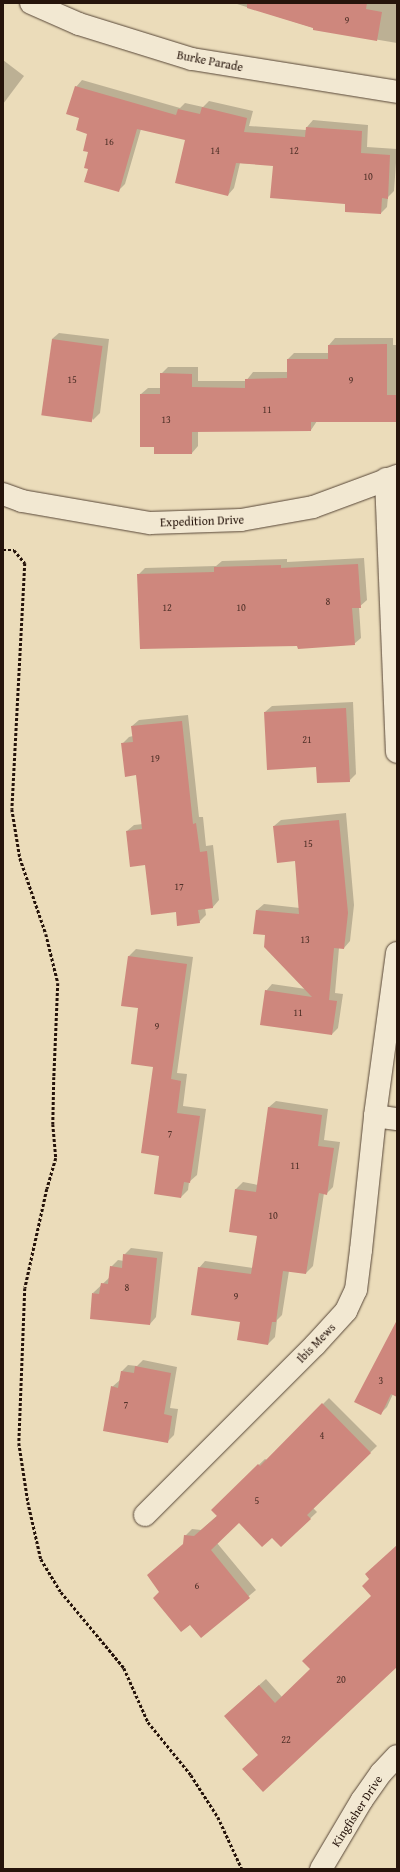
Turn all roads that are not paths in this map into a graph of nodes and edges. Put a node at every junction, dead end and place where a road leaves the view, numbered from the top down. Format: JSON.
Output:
{"nodes":[{"id":1,"x":31,"y":3,"type":"edge"},
{"id":2,"x":397,"y":92,"type":"edge"},
{"id":3,"x":392,"y":478,"type":"edge"},
{"id":4,"x":3,"y":494,"type":"edge"},
{"id":5,"x":397,"y":752,"type":"edge"},
{"id":6,"x":397,"y":953,"type":"edge"},
{"id":7,"x":375,"y":1116,"type":"junction"},
{"id":8,"x":397,"y":1119,"type":"edge"},
{"id":9,"x":145,"y":1515,"type":"dead end"},
{"id":10,"x":397,"y":1756,"type":"edge"},
{"id":11,"x":321,"y":1869,"type":"edge"}],
"edges":[{"from":1,"to":2,"type":"street","name":"Burke Parade"},
{"from":3,"to":4,"type":"street","name":"Expedition Drive"},
{"from":3,"to":5,"type":"street"},
{"from":6,"to":7,"type":"street","name":"Ibis Mews"},
{"from":7,"to":8,"type":"street"},
{"from":7,"to":9,"type":"street","name":"Ibis Mews"},
{"from":10,"to":11,"type":"street","name":"Kingfisher Drive"}]}
